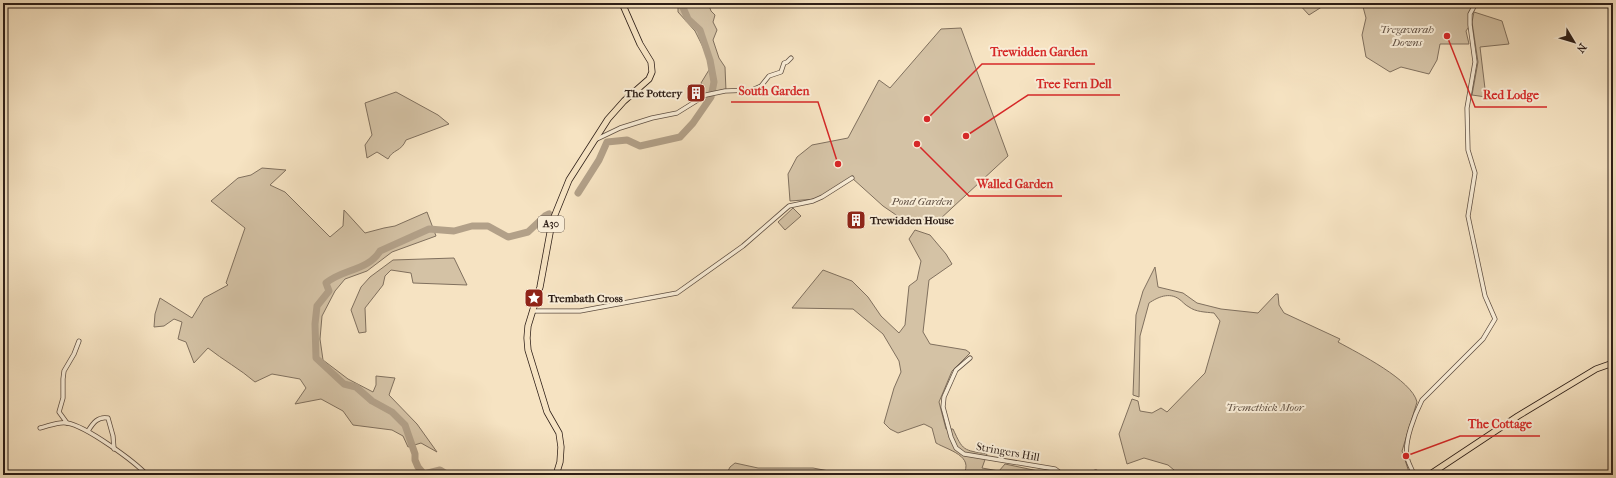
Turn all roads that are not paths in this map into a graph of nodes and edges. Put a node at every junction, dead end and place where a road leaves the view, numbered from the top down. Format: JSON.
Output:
{"nodes":[{"id":1,"x":622,"y":3,"type":"edge"},
{"id":2,"x":1476,"y":3,"type":"edge"},
{"id":3,"x":791,"y":58,"type":"dead end"},
{"id":4,"x":597,"y":139,"type":"junction"},
{"id":5,"x":852,"y":178,"type":"dead end"},
{"id":6,"x":532,"y":311,"type":"junction"},
{"id":7,"x":79,"y":341,"type":"dead end"},
{"id":8,"x":970,"y":358,"type":"dead end"},
{"id":9,"x":1613,"y":363,"type":"edge"},
{"id":10,"x":59,"y":412,"type":"junction"},
{"id":11,"x":56,"y":423,"type":"junction"},
{"id":12,"x":67,"y":423,"type":"junction"},
{"id":13,"x":40,"y":428,"type":"dead end"},
{"id":14,"x":88,"y":431,"type":"junction"},
{"id":15,"x":114,"y":450,"type":"junction"},
{"id":16,"x":1096,"y":472,"type":"dead end"},
{"id":17,"x":147,"y":475,"type":"edge"},
{"id":18,"x":556,"y":475,"type":"edge"},
{"id":19,"x":1063,"y":475,"type":"edge"},
{"id":20,"x":1086,"y":475,"type":"edge"},
{"id":21,"x":1414,"y":475,"type":"edge"},
{"id":22,"x":1429,"y":475,"type":"edge"}],
"edges":[{"from":1,"to":4,"type":"main road","number":"A30"},
{"from":2,"to":21,"type":"street"},
{"from":3,"to":4,"type":"street"},
{"from":4,"to":6,"type":"main road","number":"A30"},
{"from":5,"to":6,"type":"street"},
{"from":6,"to":18,"type":"main road","number":"A30"},
{"from":7,"to":10,"type":"street"},
{"from":8,"to":19,"type":"street","name":"Stringers Hill"},
{"from":9,"to":22,"type":"main road"},
{"from":10,"to":11,"type":"street"},
{"from":10,"to":12,"type":"street"},
{"from":11,"to":12,"type":"street"},
{"from":11,"to":13,"type":"street"},
{"from":12,"to":14,"type":"street"},
{"from":14,"to":15,"type":"street"},
{"from":14,"to":15,"type":"street"},
{"from":15,"to":17,"type":"street"},
{"from":16,"to":20,"type":"street"}]}
